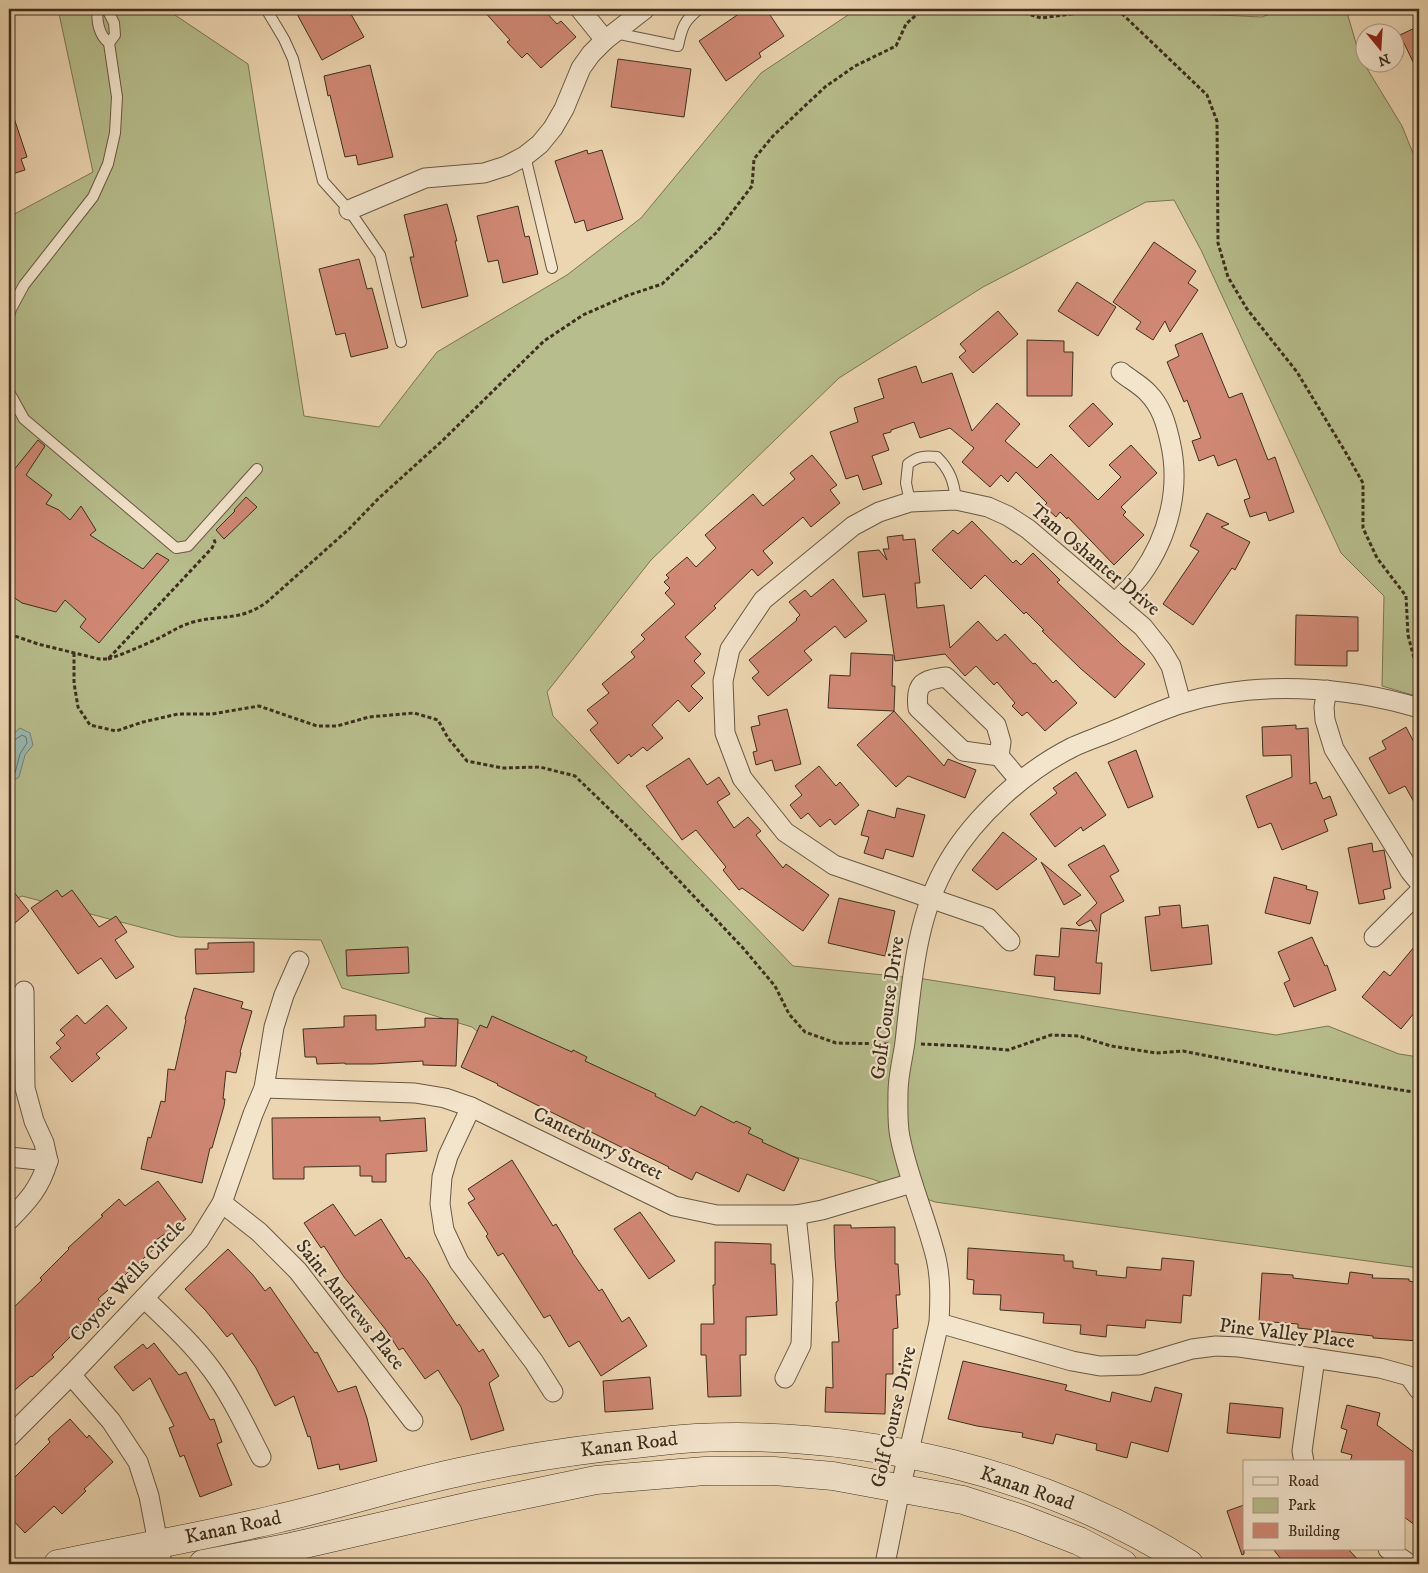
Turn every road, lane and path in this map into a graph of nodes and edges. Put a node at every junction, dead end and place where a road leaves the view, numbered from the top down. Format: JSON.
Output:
{"nodes":[{"id":1,"x":98,"y":9,"type":"edge"},
{"id":2,"x":107,"y":9,"type":"edge"},
{"id":3,"x":266,"y":9,"type":"edge"},
{"id":4,"x":580,"y":9,"type":"edge"},
{"id":5,"x":645,"y":9,"type":"edge"},
{"id":6,"x":699,"y":9,"type":"edge"},
{"id":7,"x":923,"y":9,"type":"edge"},
{"id":8,"x":1012,"y":9,"type":"edge"},
{"id":9,"x":1109,"y":9,"type":"edge"},
{"id":10,"x":1117,"y":9,"type":"edge"},
{"id":11,"x":610,"y":36,"type":"junction"},
{"id":12,"x":109,"y":43,"type":"junction"},
{"id":13,"x":525,"y":156,"type":"junction"},
{"id":14,"x":349,"y":210,"type":"junction"},
{"id":15,"x":552,"y":268,"type":"dead end"},
{"id":16,"x":9,"y":316,"type":"edge"},
{"id":17,"x":401,"y":342,"type":"dead end"},
{"id":18,"x":1121,"y":372,"type":"dead end"},
{"id":19,"x":9,"y":392,"type":"edge"},
{"id":20,"x":257,"y":469,"type":"dead end"},
{"id":21,"x":956,"y":500,"type":"junction"},
{"id":22,"x":910,"y":502,"type":"junction"},
{"id":23,"x":204,"y":528,"type":"junction"},
{"id":24,"x":1115,"y":602,"type":"junction"},
{"id":25,"x":9,"y":634,"type":"edge"},
{"id":26,"x":74,"y":653,"type":"junction"},
{"id":27,"x":108,"y":658,"type":"junction"},
{"id":28,"x":1419,"y":666,"type":"edge"},
{"id":29,"x":1327,"y":690,"type":"junction"},
{"id":30,"x":1181,"y":703,"type":"junction"},
{"id":31,"x":1419,"y":708,"type":"edge"},
{"id":32,"x":999,"y":756,"type":"junction"},
{"id":33,"x":1020,"y":781,"type":"junction"},
{"id":34,"x":1419,"y":882,"type":"edge"},
{"id":35,"x":1419,"y":892,"type":"edge"},
{"id":36,"x":930,"y":898,"type":"junction"},
{"id":37,"x":1374,"y":937,"type":"dead end"},
{"id":38,"x":1010,"y":941,"type":"dead end"},
{"id":39,"x":299,"y":961,"type":"dead end"},
{"id":40,"x":24,"y":991,"type":"dead end"},
{"id":41,"x":905,"y":1044,"type":"junction"},
{"id":42,"x":264,"y":1088,"type":"junction"},
{"id":43,"x":1419,"y":1093,"type":"edge"},
{"id":44,"x":471,"y":1107,"type":"junction"},
{"id":45,"x":9,"y":1156,"type":"edge"},
{"id":46,"x":48,"y":1162,"type":"junction"},
{"id":47,"x":912,"y":1183,"type":"junction"},
{"id":48,"x":222,"y":1204,"type":"junction"},
{"id":49,"x":796,"y":1215,"type":"junction"},
{"id":50,"x":9,"y":1220,"type":"edge"},
{"id":51,"x":144,"y":1298,"type":"junction"},
{"id":52,"x":939,"y":1323,"type":"junction"},
{"id":53,"x":1315,"y":1358,"type":"junction"},
{"id":54,"x":71,"y":1375,"type":"junction"},
{"id":55,"x":786,"y":1378,"type":"dead end"},
{"id":56,"x":1419,"y":1390,"type":"edge"},
{"id":57,"x":553,"y":1392,"type":"dead end"},
{"id":58,"x":413,"y":1421,"type":"dead end"},
{"id":59,"x":9,"y":1437,"type":"edge"},
{"id":60,"x":909,"y":1454,"type":"junction"},
{"id":61,"x":261,"y":1457,"type":"dead end"},
{"id":62,"x":1304,"y":1460,"type":"edge"},
{"id":63,"x":900,"y":1489,"type":"junction"},
{"id":64,"x":1389,"y":1550,"type":"edge"},
{"id":65,"x":160,"y":1554,"type":"edge"},
{"id":66,"x":58,"y":1564,"type":"edge"},
{"id":67,"x":203,"y":1564,"type":"edge"},
{"id":68,"x":885,"y":1564,"type":"edge"},
{"id":69,"x":1123,"y":1564,"type":"edge"},
{"id":70,"x":1189,"y":1564,"type":"edge"},
{"id":71,"x":1409,"y":1564,"type":"edge"}],
"edges":[{"from":1,"to":12,"type":"lane"},
{"from":2,"to":12,"type":"lane"},
{"from":3,"to":14,"type":"lane"},
{"from":4,"to":11,"type":"street"},
{"from":5,"to":11,"type":"street"},
{"from":6,"to":11,"type":"lane"},
{"from":7,"to":27,"type":"path"},
{"from":8,"to":9,"type":"path"},
{"from":10,"to":28,"type":"path"},
{"from":11,"to":13,"type":"street"},
{"from":12,"to":16,"type":"lane"},
{"from":13,"to":14,"type":"street"},
{"from":13,"to":15,"type":"lane"},
{"from":14,"to":17,"type":"lane"},
{"from":18,"to":24,"type":"street"},
{"from":19,"to":23,"type":"lane"},
{"from":20,"to":23,"type":"lane"},
{"from":21,"to":22,"type":"street","name":"Tam Oshanter Drive"},
{"from":21,"to":22,"type":"lane"},
{"from":21,"to":24,"type":"street","name":"Tam Oshanter Drive"},
{"from":22,"to":36,"type":"street","name":"Tam Oshanter Drive"},
{"from":23,"to":27,"type":"path"},
{"from":24,"to":30,"type":"street","name":"Tam Oshanter Drive"},
{"from":25,"to":26,"type":"path"},
{"from":26,"to":27,"type":"path"},
{"from":26,"to":41,"type":"path"},
{"from":29,"to":30,"type":"street","name":"Golf Course Drive"},
{"from":29,"to":31,"type":"street","name":"Golf Course Drive"},
{"from":29,"to":34,"type":"street"},
{"from":30,"to":33,"type":"street","name":"Golf Course Drive"},
{"from":32,"to":32,"type":"street"},
{"from":32,"to":33,"type":"street"},
{"from":33,"to":36,"type":"street","name":"Golf Course Drive"},
{"from":35,"to":37,"type":"street"},
{"from":36,"to":38,"type":"street","name":"Tam Oshanter Drive"},
{"from":36,"to":41,"type":"street","name":"Golf Course Drive"},
{"from":39,"to":42,"type":"street","name":"Coyote Wells Circle"},
{"from":40,"to":46,"type":"street"},
{"from":41,"to":43,"type":"path"},
{"from":41,"to":47,"type":"street","name":"Golf Course Drive"},
{"from":42,"to":44,"type":"street","name":"Canterbury Street"},
{"from":42,"to":48,"type":"street","name":"Coyote Wells Circle"},
{"from":44,"to":49,"type":"street","name":"Canterbury Street"},
{"from":44,"to":57,"type":"street"},
{"from":45,"to":46,"type":"street"},
{"from":46,"to":50,"type":"street"},
{"from":47,"to":49,"type":"street","name":"Canterbury Street"},
{"from":47,"to":52,"type":"street","name":"Golf Course Drive"},
{"from":48,"to":51,"type":"street","name":"Coyote Wells Circle"},
{"from":48,"to":58,"type":"street","name":"Saint Andrews Place"},
{"from":49,"to":55,"type":"street"},
{"from":51,"to":54,"type":"street","name":"Coyote Wells Circle"},
{"from":51,"to":61,"type":"street"},
{"from":52,"to":53,"type":"street","name":"Pine Valley Place"},
{"from":52,"to":60,"type":"street","name":"Golf Course Drive"},
{"from":53,"to":56,"type":"street","name":"Pine Valley Place"},
{"from":53,"to":62,"type":"street"},
{"from":54,"to":59,"type":"street","name":"Coyote Wells Circle"},
{"from":54,"to":65,"type":"street"},
{"from":60,"to":63,"type":"street","name":"Golf Course Drive"},
{"from":60,"to":65,"type":"main road","name":"Kanan Road"},
{"from":60,"to":70,"type":"main road","name":"Kanan Road"},
{"from":63,"to":67,"type":"main road","name":"Kanan Road"},
{"from":63,"to":68,"type":"street","name":"Golf Course Drive"},
{"from":63,"to":69,"type":"main road","name":"Kanan Road"},
{"from":64,"to":71,"type":"street"},
{"from":65,"to":66,"type":"main road","name":"Kanan Road"}]}
